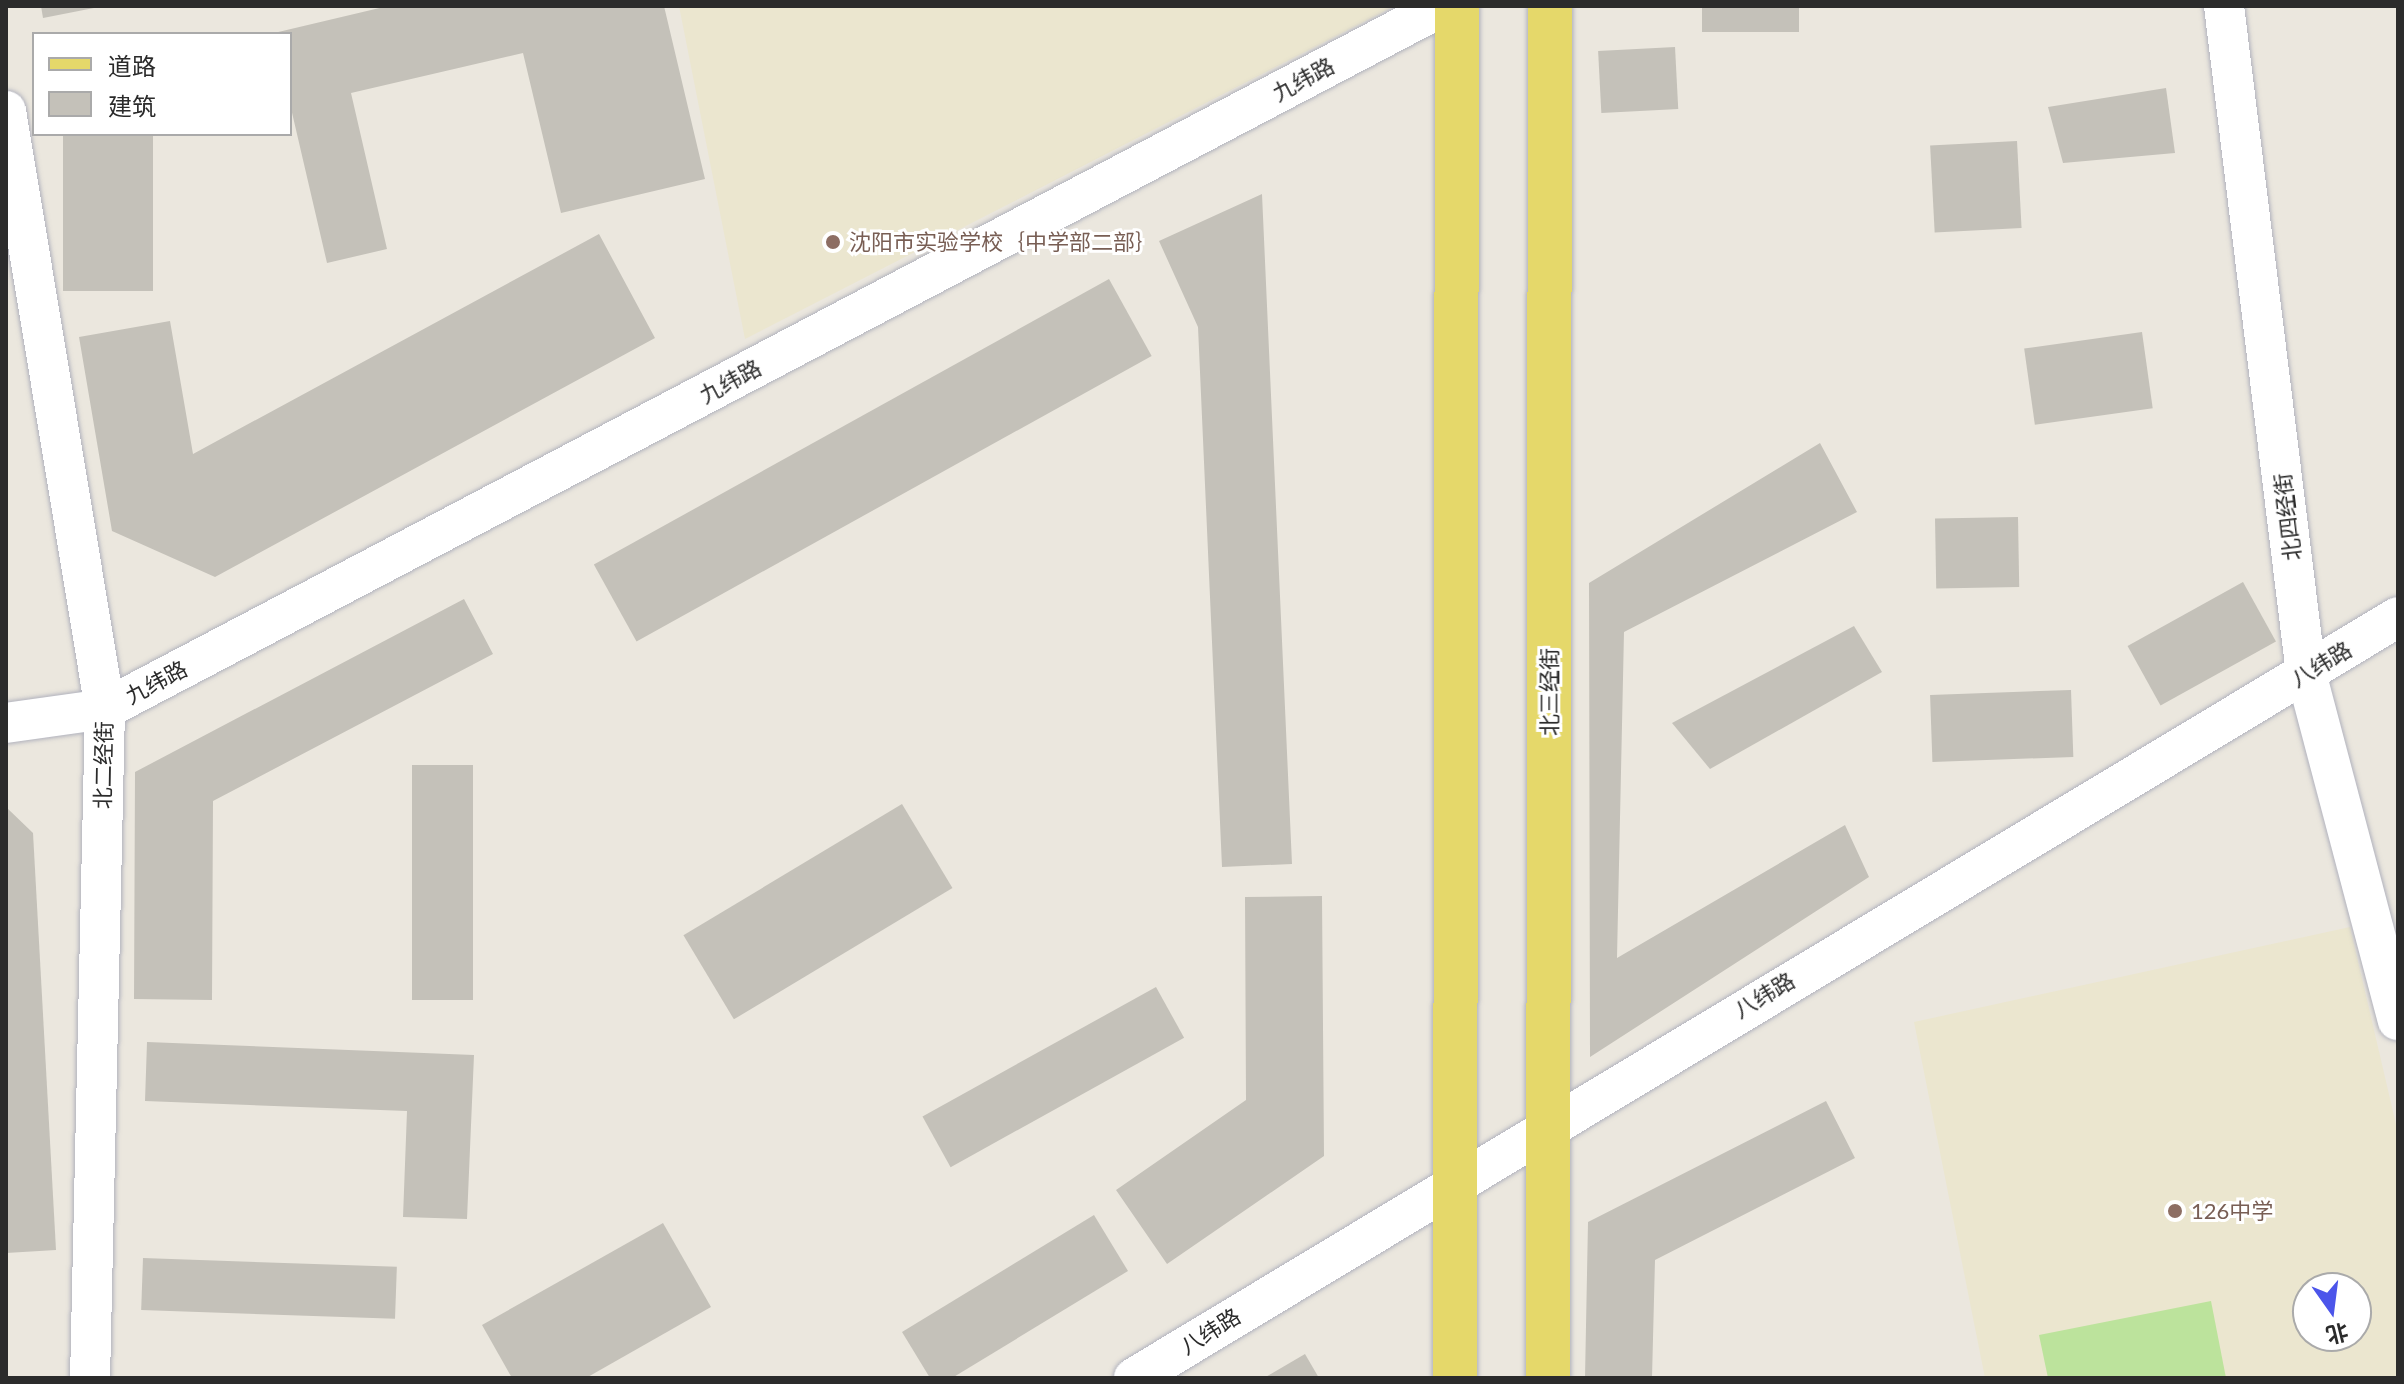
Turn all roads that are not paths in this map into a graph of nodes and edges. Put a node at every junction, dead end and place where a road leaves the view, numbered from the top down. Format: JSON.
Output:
{"nodes":[{"id":1,"x":1443,"y":6,"type":"edge"},
{"id":2,"x":1457,"y":6,"type":"edge"},
{"id":3,"x":1550,"y":6,"type":"edge"},
{"id":4,"x":2224,"y":6,"type":"edge"},
{"id":5,"x":6,"y":111,"type":"edge"},
{"id":6,"x":2398,"y":617,"type":"edge"},
{"id":7,"x":2306,"y":673,"type":"junction"},
{"id":8,"x":105,"y":709,"type":"junction"},
{"id":9,"x":6,"y":723,"type":"edge"},
{"id":10,"x":2398,"y":1020,"type":"edge"},
{"id":11,"x":1548,"y":1122,"type":"junction"},
{"id":12,"x":1455,"y":1178,"type":"junction"},
{"id":13,"x":90,"y":1378,"type":"edge"},
{"id":14,"x":1134,"y":1378,"type":"edge"},
{"id":15,"x":1455,"y":1378,"type":"edge"},
{"id":16,"x":1548,"y":1378,"type":"edge"}],
"edges":[{"from":1,"to":8,"type":"street","name":"九纬路"},
{"from":2,"to":12,"type":"main road"},
{"from":3,"to":11,"type":"main road","name":"北三经街"},
{"from":4,"to":7,"type":"street","name":"北四经街"},
{"from":5,"to":8,"type":"street","name":"北二经街"},
{"from":6,"to":7,"type":"street","name":"八纬路"},
{"from":7,"to":10,"type":"street","name":"北四经街"},
{"from":7,"to":11,"type":"street","name":"八纬路"},
{"from":8,"to":9,"type":"street","name":"九纬路"},
{"from":8,"to":13,"type":"street","name":"北二经街"},
{"from":11,"to":12,"type":"street","name":"八纬路"},
{"from":11,"to":16,"type":"main road","name":"北三经街"},
{"from":12,"to":14,"type":"street","name":"八纬路"},
{"from":12,"to":15,"type":"main road"}]}
